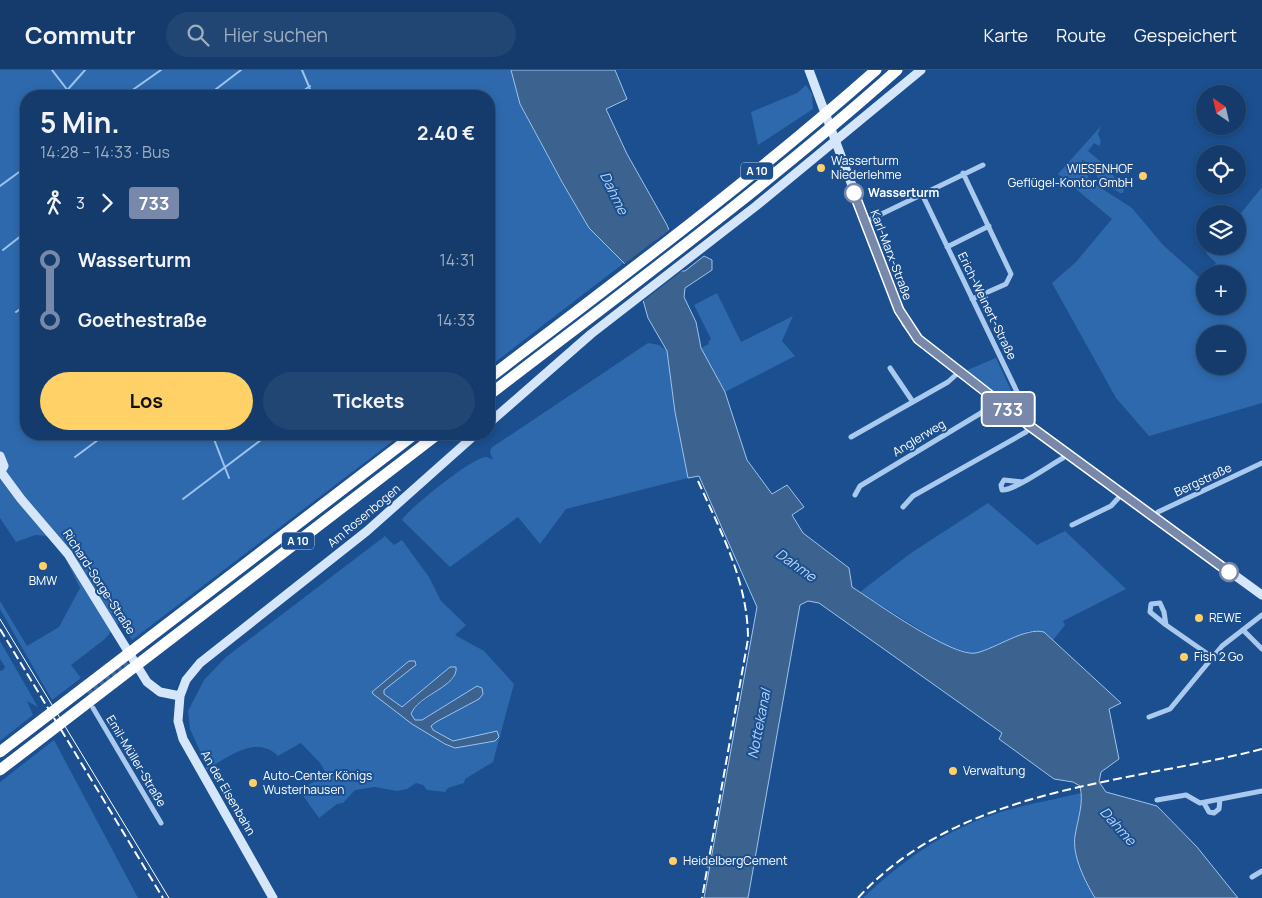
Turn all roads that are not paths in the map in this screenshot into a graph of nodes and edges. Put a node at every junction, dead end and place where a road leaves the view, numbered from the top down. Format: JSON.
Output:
{"nodes":[{"id":1,"x":809,"y":70,"type":"edge"},
{"id":2,"x":876,"y":70,"type":"edge"},
{"id":3,"x":896,"y":70,"type":"edge"},
{"id":4,"x":921,"y":70,"type":"edge"},
{"id":5,"x":983,"y":165,"type":"dead end"},
{"id":6,"x":963,"y":173,"type":"junction"},
{"id":7,"x":922,"y":194,"type":"junction"},
{"id":8,"x":865,"y":222,"type":"junction"},
{"id":9,"x":989,"y":226,"type":"junction"},
{"id":10,"x":946,"y":247,"type":"junction"},
{"id":11,"x":972,"y":299,"type":"junction"},
{"id":12,"x":890,"y":368,"type":"dead end"},
{"id":13,"x":959,"y":372,"type":"junction"},
{"id":14,"x":495,"y":373,"type":"edge"},
{"id":15,"x":495,"y":390,"type":"edge"},
{"id":16,"x":994,"y":399,"type":"junction"},
{"id":17,"x":913,"y":402,"type":"junction"},
{"id":18,"x":495,"y":418,"type":"edge"},
{"id":19,"x":1031,"y":427,"type":"junction"},
{"id":20,"x":851,"y":437,"type":"dead end"},
{"id":21,"x":407,"y":440,"type":"edge"},
{"id":22,"x":430,"y":440,"type":"edge"},
{"id":23,"x":469,"y":440,"type":"edge"},
{"id":24,"x":1068,"y":453,"type":"junction"},
{"id":25,"x":0,"y":456,"type":"edge"},
{"id":26,"x":1262,"y":463,"type":"edge"},
{"id":27,"x":0,"y":472,"type":"edge"},
{"id":28,"x":1023,"y":482,"type":"dead end"},
{"id":29,"x":1122,"y":494,"type":"junction"},
{"id":30,"x":855,"y":495,"type":"dead end"},
{"id":31,"x":903,"y":507,"type":"dead end"},
{"id":32,"x":1153,"y":517,"type":"junction"},
{"id":33,"x":1072,"y":525,"type":"dead end"},
{"id":34,"x":1262,"y":595,"type":"edge"},
{"id":35,"x":1262,"y":615,"type":"edge"},
{"id":36,"x":1166,"y":625,"type":"dead end"},
{"id":37,"x":1244,"y":631,"type":"junction"},
{"id":38,"x":1262,"y":649,"type":"edge"},
{"id":39,"x":1212,"y":657,"type":"junction"},
{"id":40,"x":180,"y":696,"type":"junction"},
{"id":41,"x":93,"y":708,"type":"dead end"},
{"id":42,"x":1149,"y":717,"type":"dead end"},
{"id":43,"x":0,"y":752,"type":"edge"},
{"id":44,"x":0,"y":770,"type":"edge"},
{"id":45,"x":1262,"y":791,"type":"edge"},
{"id":46,"x":1157,"y":800,"type":"dead end"},
{"id":47,"x":1220,"y":800,"type":"junction"},
{"id":48,"x":1204,"y":803,"type":"junction"},
{"id":49,"x":161,"y":824,"type":"dead end"},
{"id":50,"x":1262,"y":870,"type":"edge"},
{"id":51,"x":1252,"y":877,"type":"dead end"},
{"id":52,"x":273,"y":898,"type":"edge"}],
"edges":[{"from":1,"to":8,"type":"main road","name":"Karl-Marx-Straße"},
{"from":2,"to":14,"type":"highway","number":"A 10"},
{"from":3,"to":15,"type":"highway","number":"A 10"},
{"from":4,"to":18,"type":"main road"},
{"from":5,"to":6,"type":"street"},
{"from":6,"to":7,"type":"street"},
{"from":6,"to":9,"type":"street"},
{"from":7,"to":8,"type":"street"},
{"from":7,"to":10,"type":"street","name":"Erich-Weinert-Straße"},
{"from":8,"to":13,"type":"main road","name":"Karl-Marx-Straße"},
{"from":9,"to":10,"type":"street"},
{"from":9,"to":11,"type":"street"},
{"from":10,"to":11,"type":"street","name":"Erich-Weinert-Straße"},
{"from":11,"to":19,"type":"street","name":"Erich-Weinert-Straße"},
{"from":12,"to":17,"type":"street"},
{"from":13,"to":16,"type":"main road","name":"Karl-Marx-Straße"},
{"from":13,"to":17,"type":"street"},
{"from":16,"to":19,"type":"main road","name":"Karl-Marx-Straße"},
{"from":16,"to":30,"type":"street","name":"Anglerweg"},
{"from":17,"to":20,"type":"street"},
{"from":19,"to":24,"type":"main road","name":"Karl-Marx-Straße"},
{"from":19,"to":31,"type":"street"},
{"from":21,"to":43,"type":"highway","number":"A 10"},
{"from":22,"to":44,"type":"highway","number":"A 10"},
{"from":23,"to":40,"type":"main road","name":"Am Rosenbogen"},
{"from":24,"to":28,"type":"street"},
{"from":24,"to":29,"type":"main road","name":"Karl-Marx-Straße"},
{"from":25,"to":27,"type":"main road"},
{"from":26,"to":32,"type":"street","name":"Bergstraße"},
{"from":27,"to":40,"type":"main road","name":"Richard-Sorge-Straße"},
{"from":29,"to":32,"type":"main road","name":"Karl-Marx-Straße"},
{"from":29,"to":33,"type":"street"},
{"from":32,"to":34,"type":"main road","name":"Karl-Marx-Straße"},
{"from":35,"to":37,"type":"street"},
{"from":36,"to":39,"type":"street"},
{"from":37,"to":38,"type":"street"},
{"from":37,"to":39,"type":"street"},
{"from":39,"to":42,"type":"street"},
{"from":40,"to":52,"type":"main road","name":"An der Eisenbahn"},
{"from":41,"to":49,"type":"street","name":"Emil-Müller-Straße"},
{"from":45,"to":47,"type":"street"},
{"from":46,"to":48,"type":"street"},
{"from":47,"to":48,"type":"street"},
{"from":47,"to":48,"type":"street"},
{"from":50,"to":51,"type":"street"}]}
